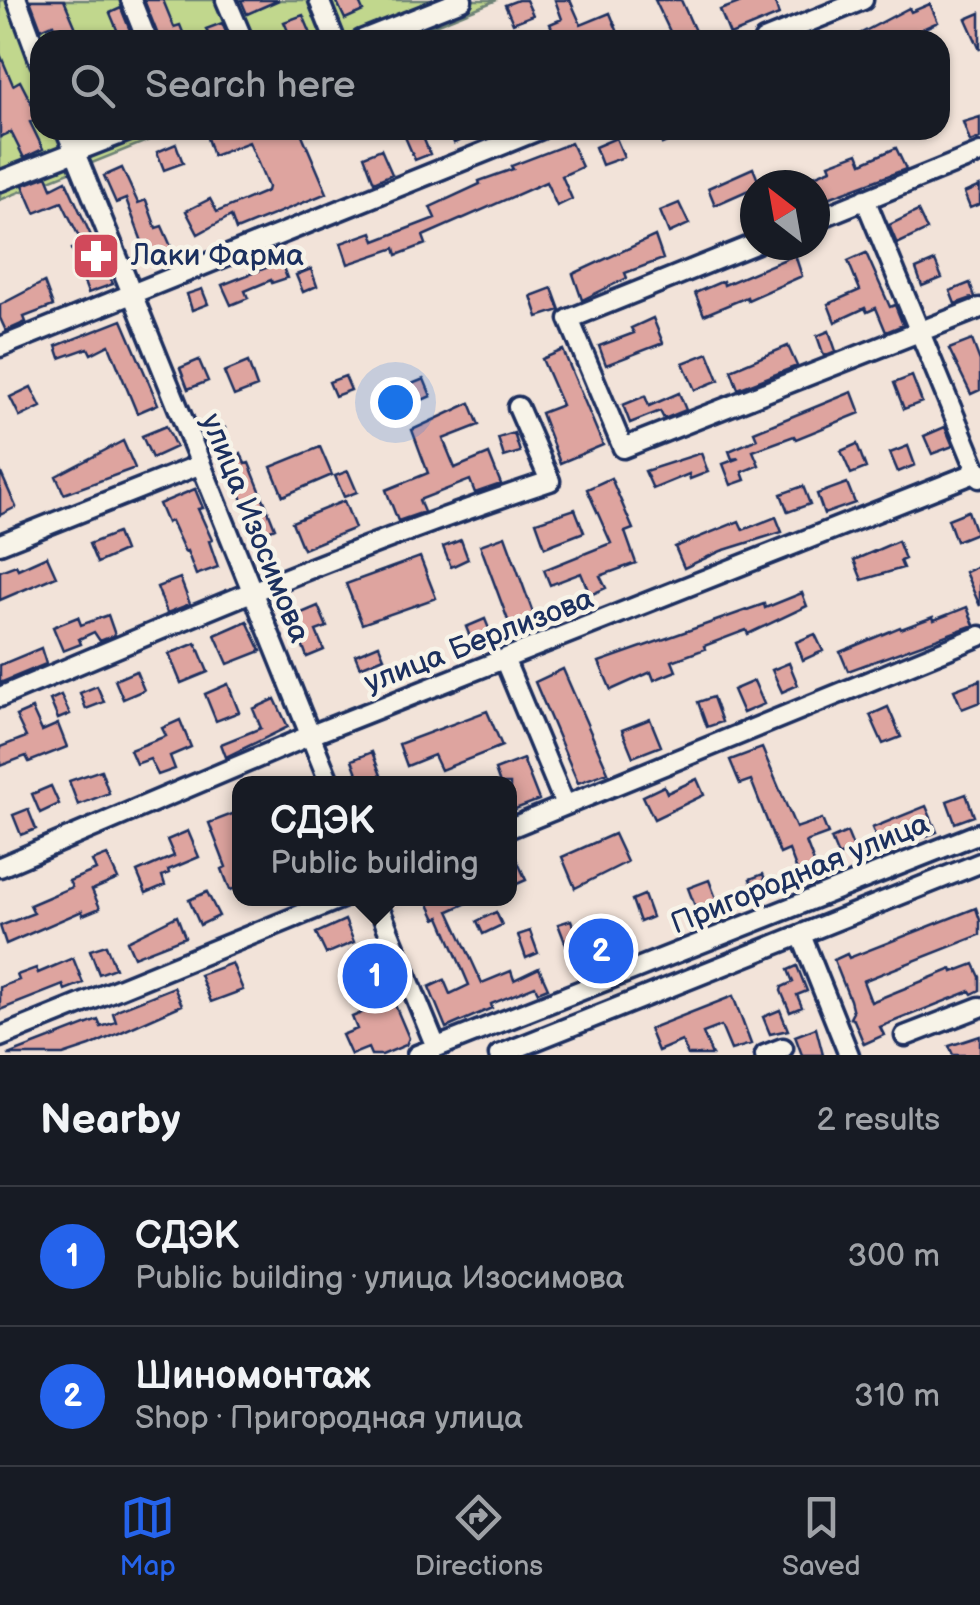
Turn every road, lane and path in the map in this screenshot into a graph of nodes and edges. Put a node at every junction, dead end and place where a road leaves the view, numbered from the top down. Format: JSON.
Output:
{"nodes":[{"id":1,"x":16,"y":0,"type":"edge"},
{"id":2,"x":131,"y":0,"type":"edge"},
{"id":3,"x":226,"y":0,"type":"edge"},
{"id":4,"x":319,"y":0,"type":"edge"},
{"id":5,"x":462,"y":0,"type":"edge"},
{"id":6,"x":863,"y":0,"type":"edge"},
{"id":7,"x":424,"y":7,"type":"edge"},
{"id":8,"x":142,"y":30,"type":"edge"},
{"id":9,"x":239,"y":30,"type":"edge"},
{"id":10,"x":331,"y":30,"type":"edge"},
{"id":11,"x":380,"y":30,"type":"edge"},
{"id":12,"x":789,"y":30,"type":"edge"},
{"id":13,"x":30,"y":36,"type":"edge"},
{"id":14,"x":70,"y":140,"type":"edge"},
{"id":15,"x":105,"y":140,"type":"edge"},
{"id":16,"x":514,"y":140,"type":"edge"},
{"id":17,"x":74,"y":152,"type":"junction"},
{"id":18,"x":980,"y":153,"type":"edge"},
{"id":19,"x":0,"y":182,"type":"edge"},
{"id":20,"x":865,"y":200,"type":"junction"},
{"id":21,"x":830,"y":214,"type":"edge"},
{"id":22,"x":740,"y":250,"type":"edge"},
{"id":23,"x":130,"y":294,"type":"junction"},
{"id":24,"x":980,"y":308,"type":"edge"},
{"id":25,"x":920,"y":332,"type":"junction"},
{"id":26,"x":0,"y":347,"type":"edge"},
{"id":27,"x":518,"y":408,"type":"dead end"},
{"id":28,"x":199,"y":465,"type":"junction"},
{"id":29,"x":979,"y":474,"type":"edge"},
{"id":30,"x":0,"y":544,"type":"edge"},
{"id":31,"x":251,"y":591,"type":"junction"},
{"id":32,"x":980,"y":636,"type":"edge"},
{"id":33,"x":505,"y":661,"type":"junction"},
{"id":34,"x":0,"y":697,"type":"edge"},
{"id":35,"x":311,"y":736,"type":"junction"},
{"id":36,"x":327,"y":776,"type":"edge"},
{"id":37,"x":565,"y":805,"type":"junction"},
{"id":38,"x":517,"y":825,"type":"edge"},
{"id":39,"x":980,"y":833,"type":"edge"},
{"id":40,"x":980,"y":863,"type":"edge"},
{"id":41,"x":0,"y":866,"type":"edge"},
{"id":42,"x":322,"y":906,"type":"edge"},
{"id":43,"x":378,"y":906,"type":"edge"},
{"id":44,"x":769,"y":916,"type":"junction"},
{"id":45,"x":801,"y":935,"type":"junction"},
{"id":46,"x":778,"y":944,"type":"junction"},
{"id":47,"x":980,"y":1007,"type":"edge"},
{"id":48,"x":904,"y":1036,"type":"dead end"},
{"id":49,"x":0,"y":1037,"type":"edge"},
{"id":50,"x":436,"y":1047,"type":"junction"},
{"id":51,"x":417,"y":1055,"type":"edge"},
{"id":52,"x":498,"y":1055,"type":"edge"},
{"id":53,"x":848,"y":1055,"type":"edge"}],
"edges":[{"from":1,"to":13,"type":"street"},
{"from":2,"to":8,"type":"street"},
{"from":3,"to":9,"type":"street"},
{"from":4,"to":10,"type":"street"},
{"from":5,"to":7,"type":"street"},
{"from":6,"to":12,"type":"street"},
{"from":7,"to":11,"type":"street"},
{"from":14,"to":17,"type":"street","name":"улица Изосимова"},
{"from":15,"to":17,"type":"street"},
{"from":16,"to":23,"type":"street"},
{"from":17,"to":19,"type":"street"},
{"from":17,"to":23,"type":"street","name":"улица Изосимова"},
{"from":18,"to":20,"type":"street"},
{"from":20,"to":21,"type":"street"},
{"from":20,"to":25,"type":"street"},
{"from":22,"to":25,"type":"street"},
{"from":23,"to":26,"type":"street"},
{"from":23,"to":28,"type":"street","name":"улица Изосимова"},
{"from":24,"to":25,"type":"street"},
{"from":25,"to":29,"type":"street"},
{"from":27,"to":31,"type":"street"},
{"from":28,"to":30,"type":"street"},
{"from":28,"to":31,"type":"street","name":"улица Изосимова"},
{"from":29,"to":33,"type":"street","name":"улица Берлизова"},
{"from":31,"to":34,"type":"street"},
{"from":31,"to":35,"type":"street","name":"улица Изосимова"},
{"from":32,"to":37,"type":"street"},
{"from":33,"to":35,"type":"street","name":"улица Берлизова"},
{"from":33,"to":37,"type":"street"},
{"from":35,"to":36,"type":"street","name":"улица Изосимова"},
{"from":35,"to":41,"type":"street","name":"улица Берлизова"},
{"from":37,"to":38,"type":"street"},
{"from":39,"to":44,"type":"street","name":"Пригородная улица"},
{"from":40,"to":45,"type":"street"},
{"from":42,"to":49,"type":"street"},
{"from":43,"to":50,"type":"street"},
{"from":44,"to":46,"type":"street"},
{"from":44,"to":50,"type":"street","name":"Пригородная улица"},
{"from":45,"to":46,"type":"street"},
{"from":45,"to":53,"type":"street"},
{"from":46,"to":52,"type":"street"},
{"from":47,"to":48,"type":"street"},
{"from":50,"to":51,"type":"street","name":"Пригородная улица"}]}
